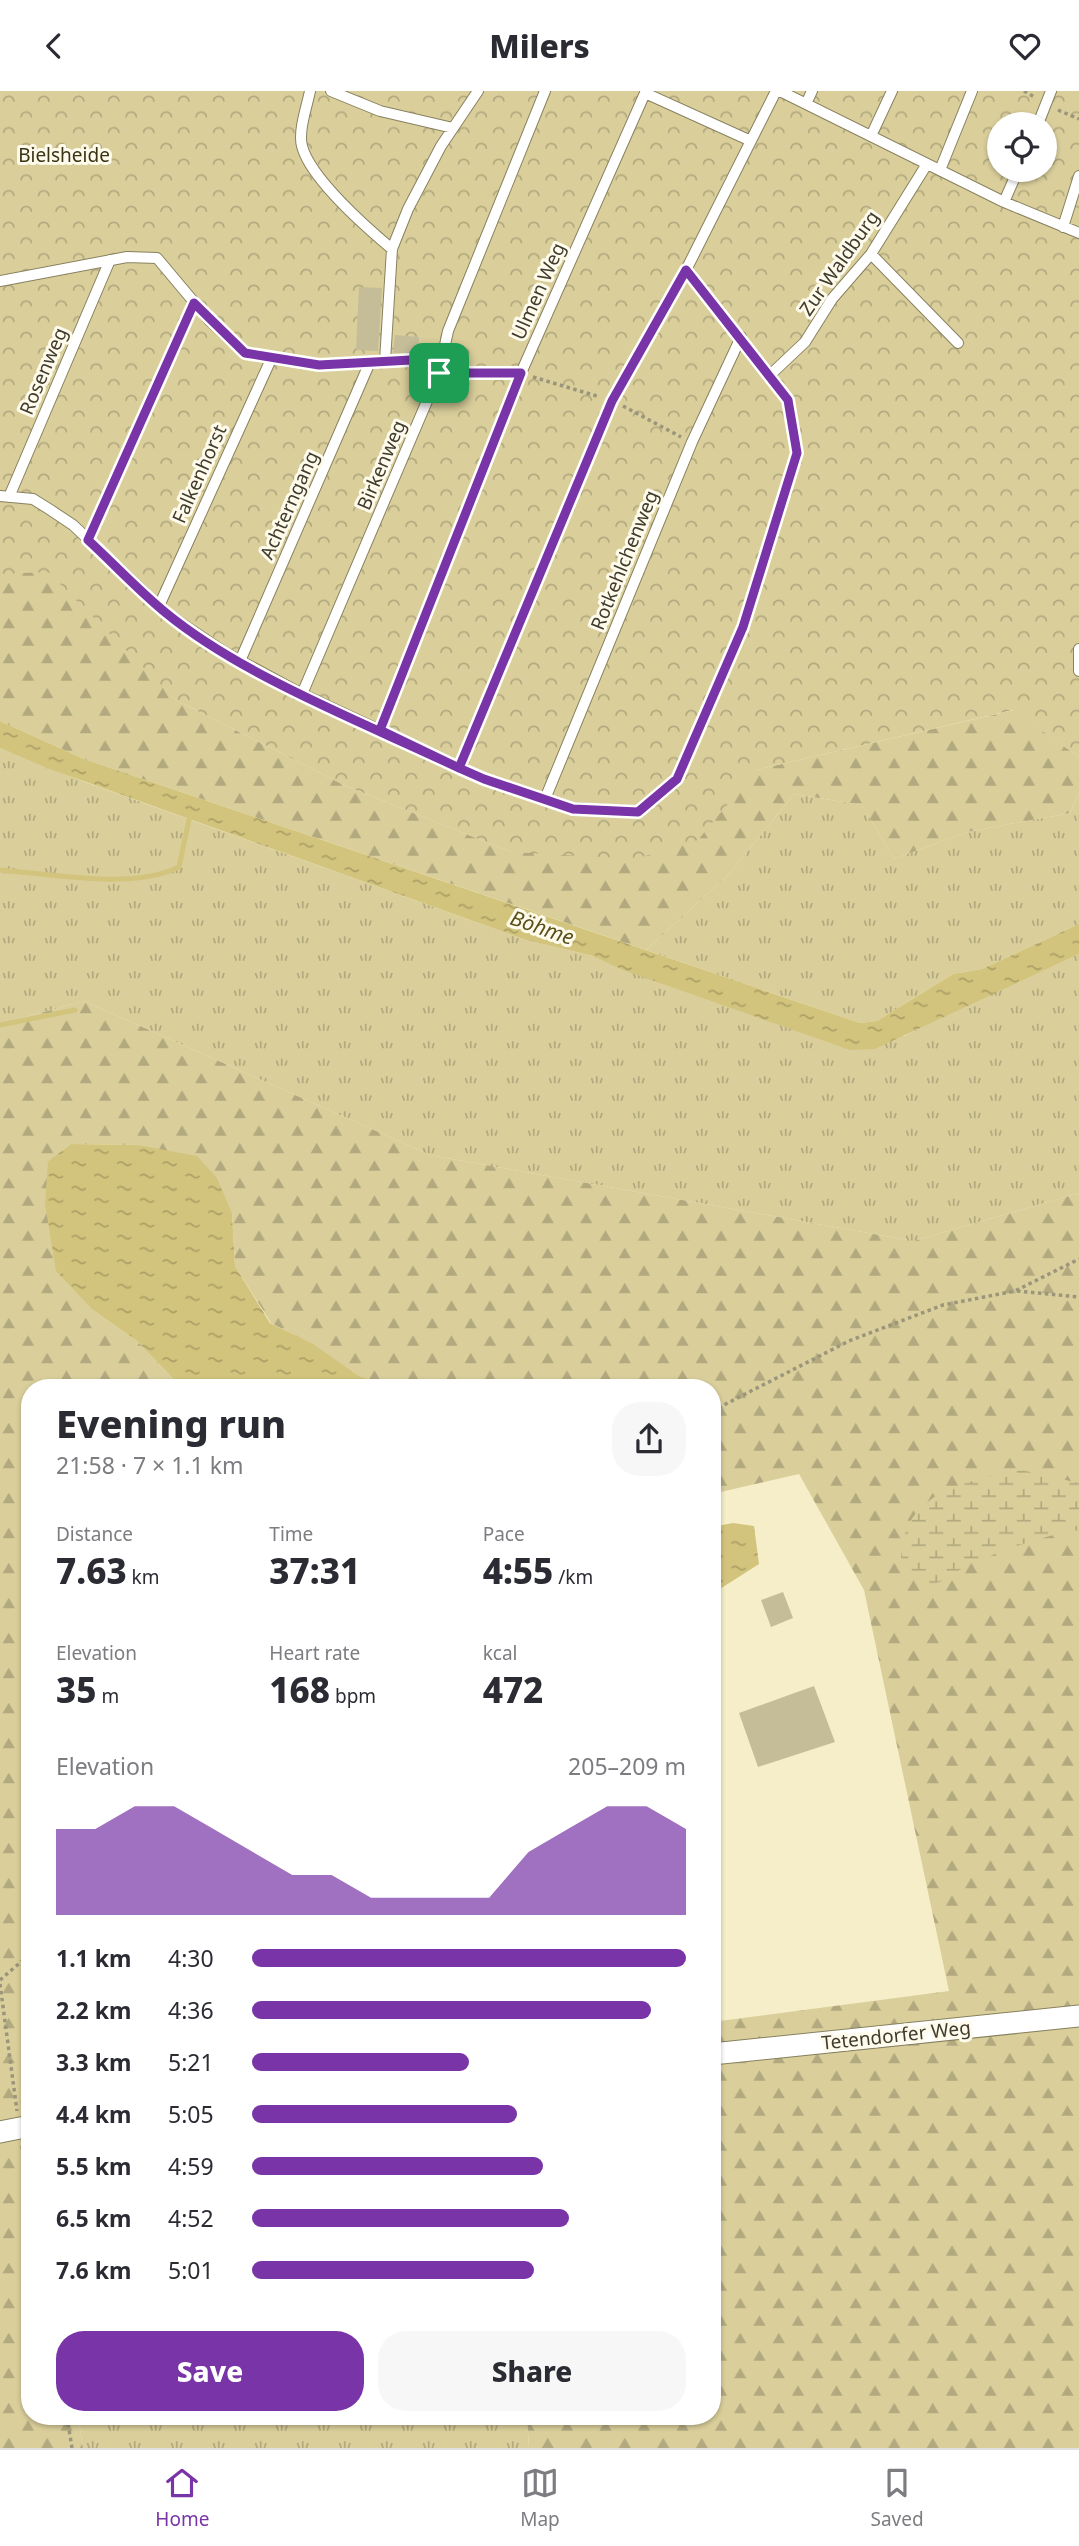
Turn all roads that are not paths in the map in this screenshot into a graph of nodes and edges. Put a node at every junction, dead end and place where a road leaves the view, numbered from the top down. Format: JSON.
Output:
{"nodes":[{"id":1,"x":310,"y":91,"type":"edge"},
{"id":2,"x":331,"y":91,"type":"edge"},
{"id":3,"x":478,"y":91,"type":"edge"},
{"id":4,"x":545,"y":91,"type":"edge"},
{"id":5,"x":778,"y":91,"type":"edge"},
{"id":6,"x":812,"y":91,"type":"edge"},
{"id":7,"x":892,"y":91,"type":"edge"},
{"id":8,"x":972,"y":91,"type":"edge"},
{"id":9,"x":1051,"y":91,"type":"edge"},
{"id":10,"x":806,"y":104,"type":"junction"},
{"id":11,"x":1043,"y":112,"type":"edge"},
{"id":12,"x":453,"y":128,"type":"junction"},
{"id":13,"x":872,"y":136,"type":"junction"},
{"id":14,"x":751,"y":141,"type":"junction"},
{"id":15,"x":927,"y":164,"type":"junction"},
{"id":16,"x":940,"y":170,"type":"junction"},
{"id":17,"x":1079,"y":176,"type":"edge"},
{"id":18,"x":1013,"y":182,"type":"edge"},
{"id":19,"x":1004,"y":202,"type":"junction"},
{"id":20,"x":1063,"y":227,"type":"junction"},
{"id":21,"x":1079,"y":233,"type":"edge"},
{"id":22,"x":392,"y":249,"type":"junction"},
{"id":23,"x":871,"y":254,"type":"junction"},
{"id":24,"x":110,"y":260,"type":"junction"},
{"id":25,"x":686,"y":270,"type":"junction"},
{"id":26,"x":0,"y":281,"type":"edge"},
{"id":27,"x":194,"y":303,"type":"junction"},
{"id":28,"x":741,"y":337,"type":"junction"},
{"id":29,"x":958,"y":343,"type":"dead end"},
{"id":30,"x":272,"y":357,"type":"junction"},
{"id":31,"x":370,"y":362,"type":"junction"},
{"id":32,"x":385,"y":362,"type":"junction"},
{"id":33,"x":439,"y":373,"type":"junction"},
{"id":34,"x":521,"y":373,"type":"junction"},
{"id":35,"x":769,"y":376,"type":"junction"},
{"id":36,"x":4,"y":497,"type":"edge"},
{"id":37,"x":88,"y":540,"type":"junction"},
{"id":38,"x":159,"y":606,"type":"junction"},
{"id":39,"x":1079,"y":649,"type":"edge"},
{"id":40,"x":240,"y":660,"type":"junction"},
{"id":41,"x":1079,"y":671,"type":"edge"},
{"id":42,"x":302,"y":694,"type":"junction"},
{"id":43,"x":380,"y":730,"type":"junction"},
{"id":44,"x":459,"y":768,"type":"junction"},
{"id":45,"x":545,"y":799,"type":"junction"},
{"id":46,"x":1079,"y":2016,"type":"edge"},
{"id":47,"x":721,"y":2053,"type":"edge"}],
"edges":[{"from":1,"to":22,"type":"lane"},
{"from":2,"to":12,"type":"lane"},
{"from":3,"to":12,"type":"lane"},
{"from":4,"to":33,"type":"lane","name":"Birkenweg"},
{"from":5,"to":10,"type":"lane"},
{"from":5,"to":14,"type":"lane"},
{"from":6,"to":10,"type":"lane"},
{"from":7,"to":13,"type":"lane"},
{"from":8,"to":16,"type":"lane"},
{"from":9,"to":11,"type":"lane"},
{"from":10,"to":13,"type":"lane"},
{"from":12,"to":22,"type":"lane"},
{"from":13,"to":15,"type":"lane"},
{"from":14,"to":25,"type":"lane"},
{"from":14,"to":34,"type":"lane","name":"Ulmen Weg"},
{"from":15,"to":16,"type":"lane"},
{"from":15,"to":23,"type":"lane","name":"Zur Waldburg"},
{"from":16,"to":19,"type":"lane"},
{"from":17,"to":20,"type":"lane"},
{"from":18,"to":19,"type":"lane"},
{"from":19,"to":20,"type":"lane"},
{"from":20,"to":21,"type":"lane"},
{"from":22,"to":32,"type":"lane"},
{"from":23,"to":29,"type":"lane"},
{"from":23,"to":35,"type":"lane","name":"Zur Waldburg"},
{"from":24,"to":26,"type":"lane"},
{"from":24,"to":27,"type":"lane"},
{"from":24,"to":36,"type":"lane","name":"Rosenweg"},
{"from":25,"to":28,"type":"lane"},
{"from":25,"to":44,"type":"lane"},
{"from":27,"to":30,"type":"lane"},
{"from":27,"to":37,"type":"lane"},
{"from":28,"to":35,"type":"lane"},
{"from":28,"to":45,"type":"lane","name":"Rotkehlchenweg"},
{"from":30,"to":31,"type":"lane"},
{"from":30,"to":38,"type":"lane","name":"Falkenhorst"},
{"from":31,"to":32,"type":"lane"},
{"from":31,"to":40,"type":"lane","name":"Achterngang"},
{"from":32,"to":33,"type":"lane"},
{"from":33,"to":34,"type":"lane"},
{"from":33,"to":42,"type":"lane","name":"Birkenweg"},
{"from":34,"to":43,"type":"lane","name":"Ulmen Weg"},
{"from":35,"to":45,"type":"lane"},
{"from":36,"to":37,"type":"lane"},
{"from":37,"to":38,"type":"lane"},
{"from":38,"to":40,"type":"lane"},
{"from":39,"to":41,"type":"lane"},
{"from":40,"to":42,"type":"lane"},
{"from":42,"to":43,"type":"lane"},
{"from":43,"to":44,"type":"lane"},
{"from":44,"to":45,"type":"lane"},
{"from":46,"to":47,"type":"street","name":"Tetendorfer Weg"}]}
